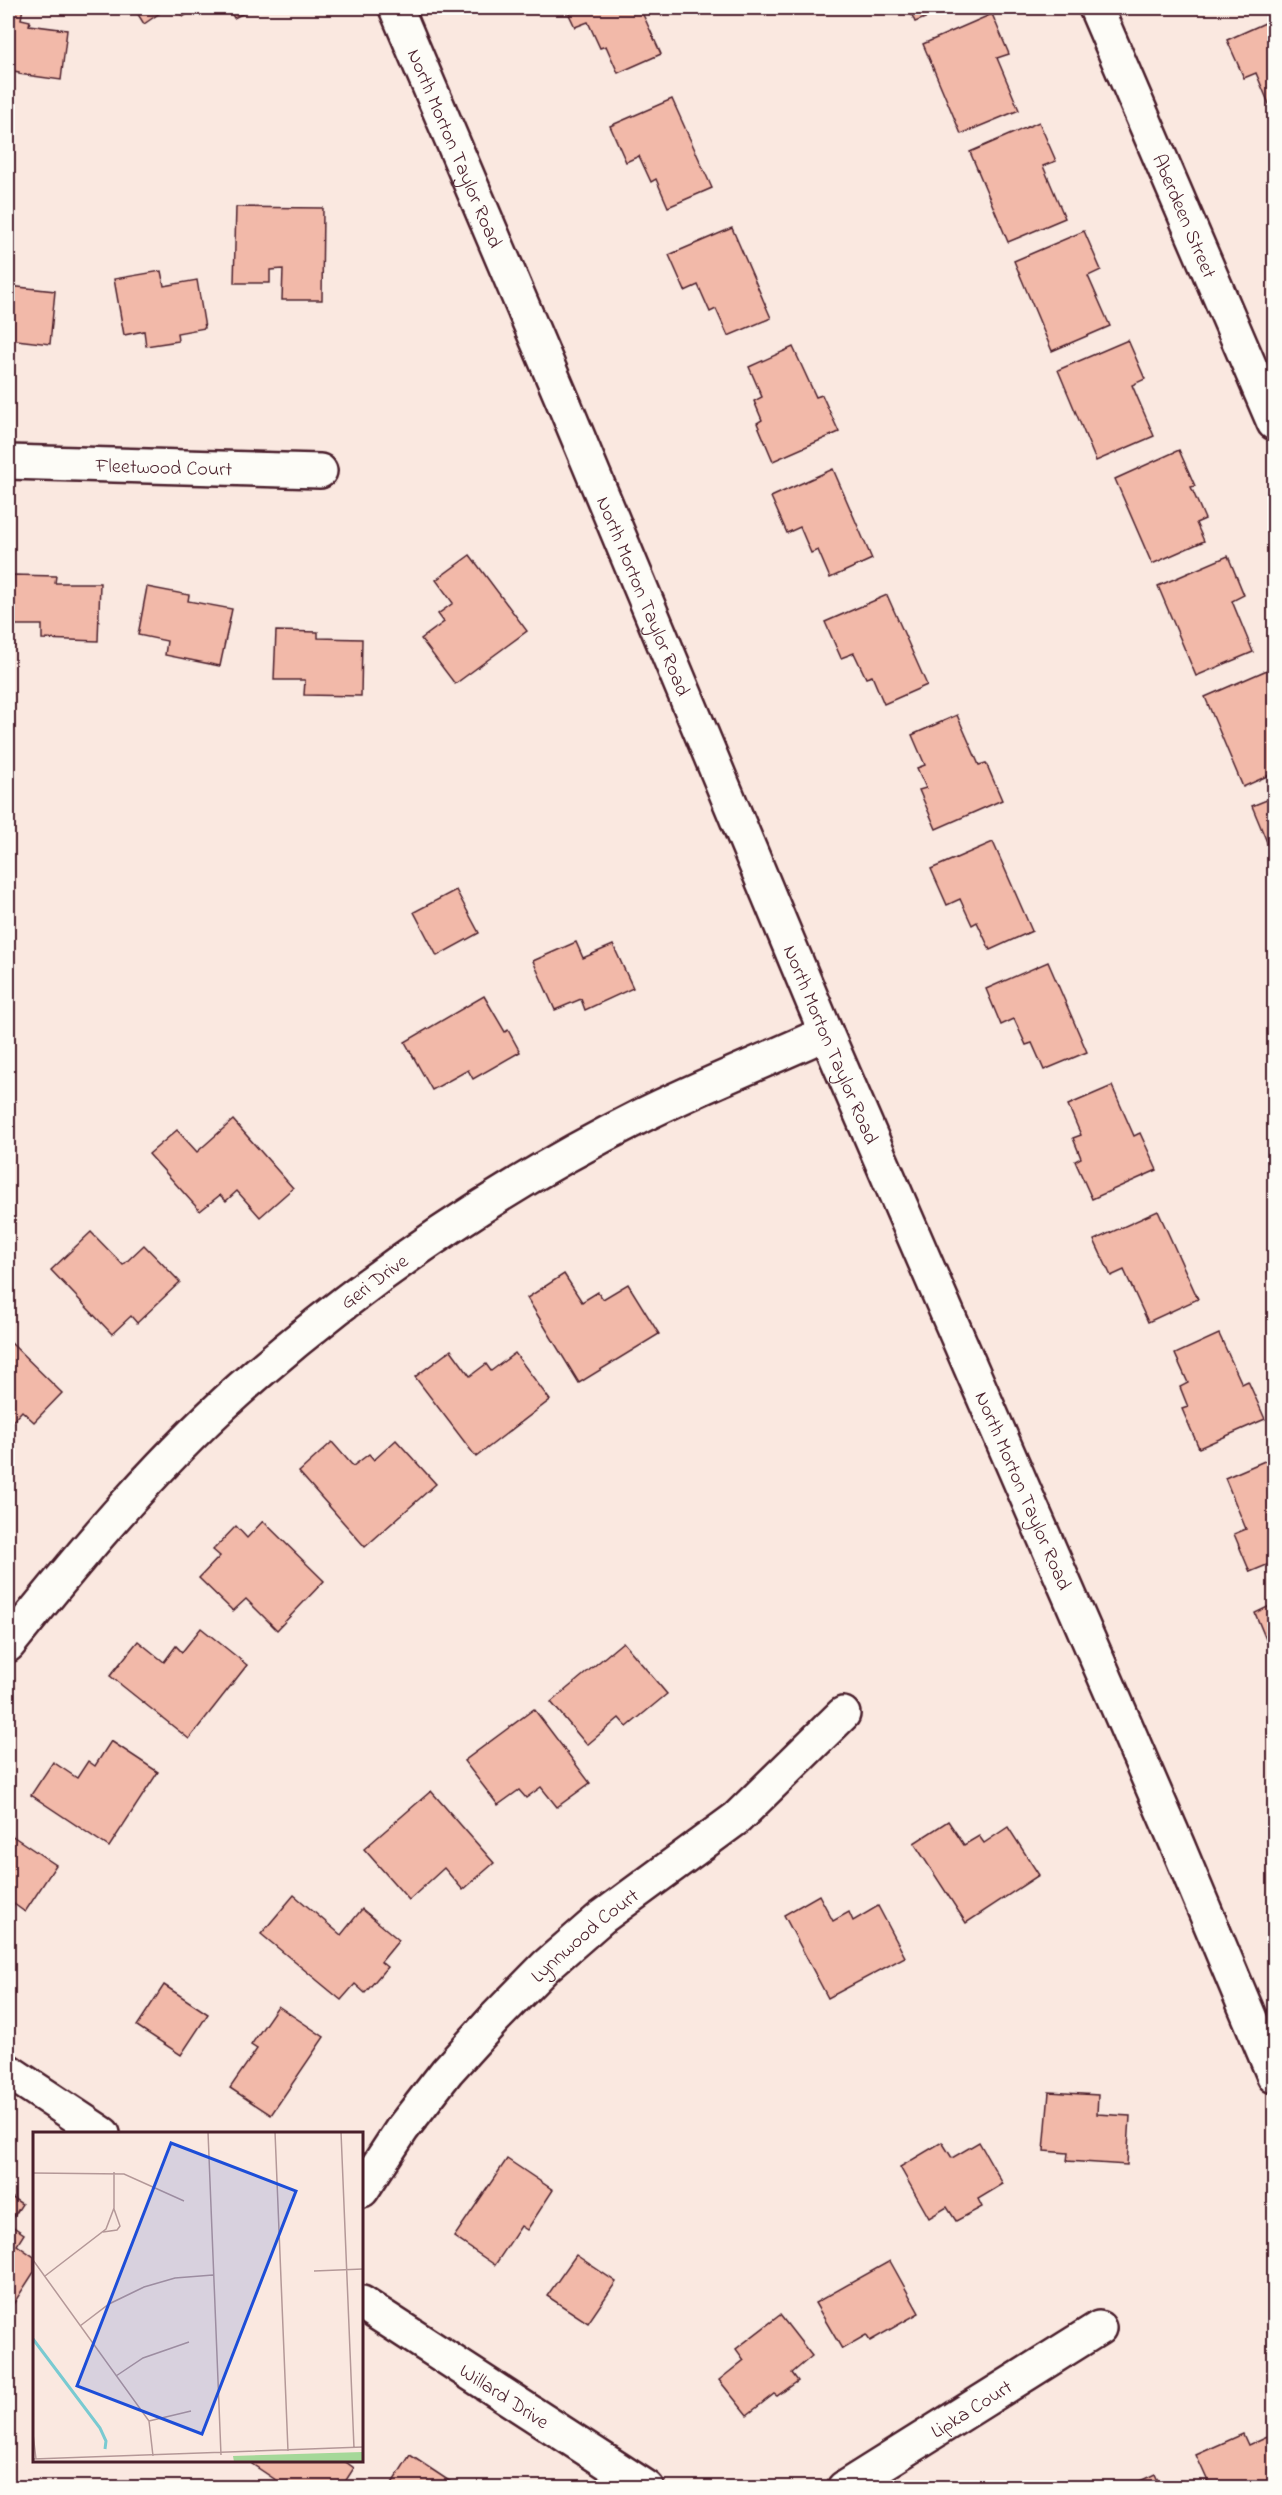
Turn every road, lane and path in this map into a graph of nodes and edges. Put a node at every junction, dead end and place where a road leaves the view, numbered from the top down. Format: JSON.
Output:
{"nodes":[{"id":1,"x":396,"y":8,"type":"edge"},
{"id":2,"x":1096,"y":8,"type":"edge"},
{"id":3,"x":1275,"y":423,"type":"edge"},
{"id":4,"x":8,"y":462,"type":"edge"},
{"id":5,"x":320,"y":471,"type":"dead end"},
{"id":6,"x":826,"y":1033,"type":"junction"},
{"id":7,"x":8,"y":1645,"type":"edge"},
{"id":8,"x":843,"y":1714,"type":"dead end"},
{"id":9,"x":8,"y":2070,"type":"edge"},
{"id":10,"x":1275,"y":2076,"type":"edge"},
{"id":11,"x":101,"y":2132,"type":"edge"},
{"id":12,"x":363,"y":2188,"type":"edge"},
{"id":13,"x":363,"y":2304,"type":"edge"},
{"id":14,"x":1099,"y":2328,"type":"dead end"},
{"id":15,"x":647,"y":2487,"type":"edge"},
{"id":16,"x":843,"y":2487,"type":"edge"}],
"edges":[{"from":1,"to":6,"type":"street","name":"North Morton Taylor Road"},
{"from":2,"to":3,"type":"street","name":"Aberdeen Street"},
{"from":4,"to":5,"type":"street","name":"Fleetwood Court"},
{"from":6,"to":7,"type":"street","name":"Geri Drive"},
{"from":6,"to":10,"type":"street","name":"North Morton Taylor Road"},
{"from":8,"to":12,"type":"street","name":"Lynnwood Court"},
{"from":9,"to":11,"type":"street"},
{"from":13,"to":15,"type":"street","name":"Willard Drive"},
{"from":14,"to":16,"type":"street","name":"Lipka Court"}]}
